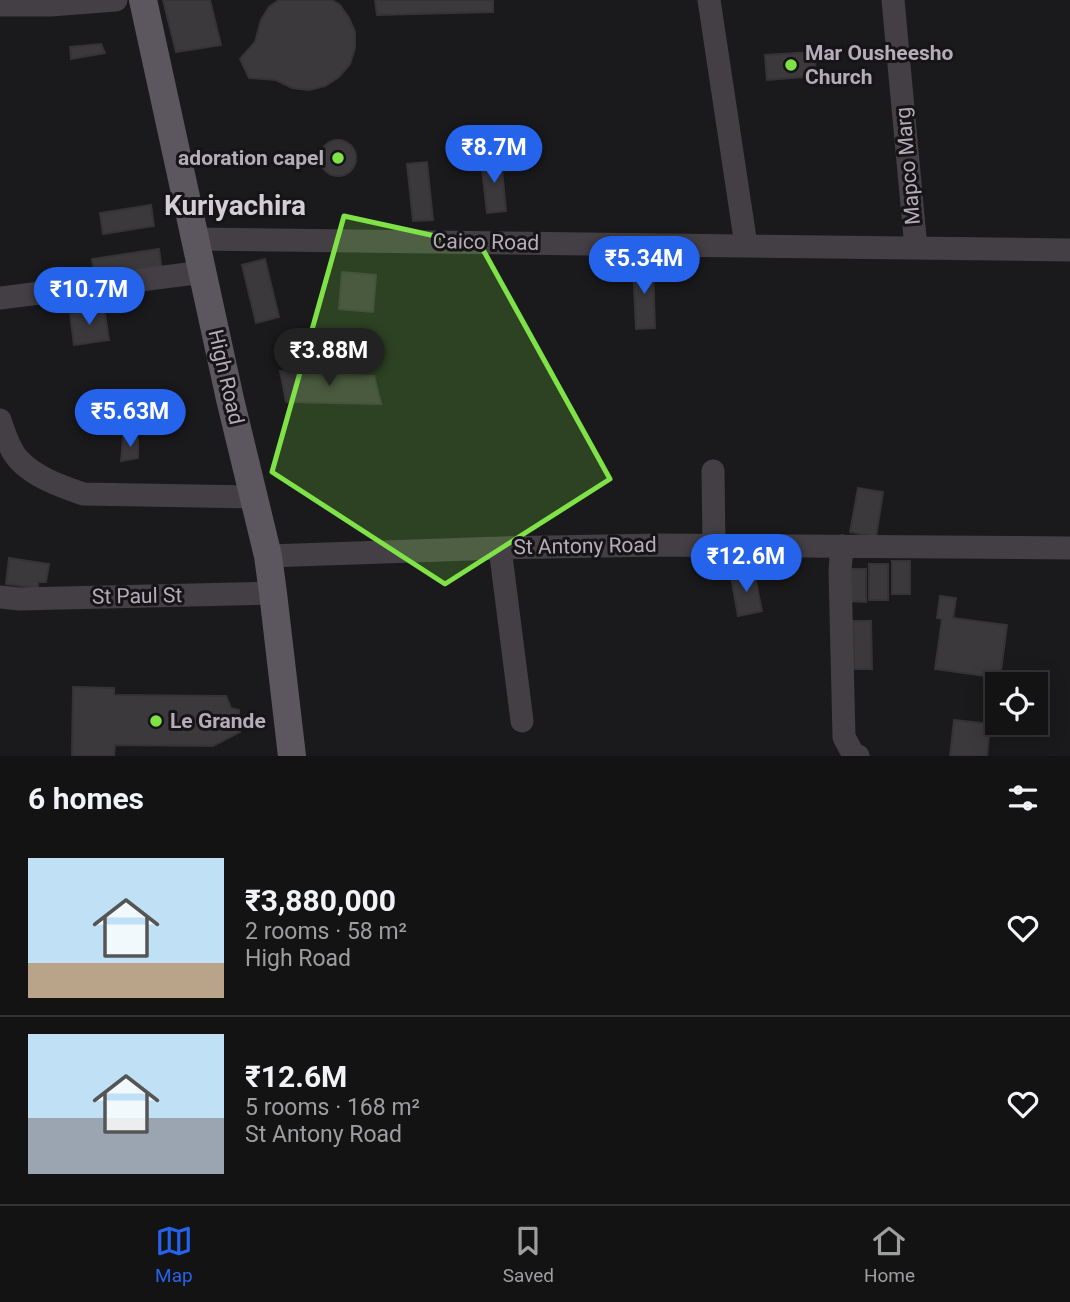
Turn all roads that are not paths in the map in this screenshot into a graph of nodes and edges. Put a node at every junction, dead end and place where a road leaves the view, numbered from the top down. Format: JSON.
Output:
{"nodes":[{"id":1,"x":116,"y":0,"type":"edge"},
{"id":2,"x":143,"y":0,"type":"edge"},
{"id":3,"x":709,"y":0,"type":"edge"},
{"id":4,"x":893,"y":0,"type":"edge"},
{"id":5,"x":0,"y":5,"type":"edge"},
{"id":6,"x":195,"y":239,"type":"junction"},
{"id":7,"x":746,"y":245,"type":"junction"},
{"id":8,"x":916,"y":248,"type":"junction"},
{"id":9,"x":1070,"y":250,"type":"edge"},
{"id":10,"x":203,"y":272,"type":"junction"},
{"id":11,"x":0,"y":298,"type":"edge"},
{"id":12,"x":0,"y":420,"type":"edge"},
{"id":13,"x":713,"y":471,"type":"dead end"},
{"id":14,"x":254,"y":497,"type":"junction"},
{"id":15,"x":714,"y":545,"type":"junction"},
{"id":16,"x":842,"y":545,"type":"junction"},
{"id":17,"x":500,"y":548,"type":"junction"},
{"id":18,"x":1070,"y":548,"type":"edge"},
{"id":19,"x":268,"y":556,"type":"junction"},
{"id":20,"x":273,"y":593,"type":"junction"},
{"id":21,"x":0,"y":597,"type":"edge"},
{"id":22,"x":522,"y":721,"type":"dead end"},
{"id":23,"x":292,"y":756,"type":"edge"},
{"id":24,"x":859,"y":756,"type":"edge"}],
"edges":[{"from":1,"to":5,"type":"street"},
{"from":2,"to":6,"type":"main road","name":"High Road"},
{"from":3,"to":7,"type":"street"},
{"from":4,"to":8,"type":"street","name":"Mapco Marg"},
{"from":6,"to":7,"type":"street","name":"Caico Road"},
{"from":6,"to":10,"type":"main road","name":"High Road"},
{"from":7,"to":8,"type":"street","name":"Caico Road"},
{"from":8,"to":9,"type":"street","name":"Caico Road"},
{"from":10,"to":11,"type":"street"},
{"from":10,"to":14,"type":"main road","name":"High Road"},
{"from":12,"to":14,"type":"street"},
{"from":13,"to":15,"type":"street"},
{"from":14,"to":19,"type":"main road","name":"High Road"},
{"from":15,"to":16,"type":"street","name":"St Antony Road"},
{"from":15,"to":17,"type":"street","name":"St Antony Road"},
{"from":16,"to":18,"type":"street","name":"St Antony Road"},
{"from":16,"to":24,"type":"street"},
{"from":17,"to":19,"type":"street","name":"St Antony Road"},
{"from":17,"to":22,"type":"street"},
{"from":19,"to":20,"type":"main road","name":"High Road"},
{"from":20,"to":21,"type":"street","name":"St Paul St"},
{"from":20,"to":23,"type":"main road","name":"High Road"}]}
